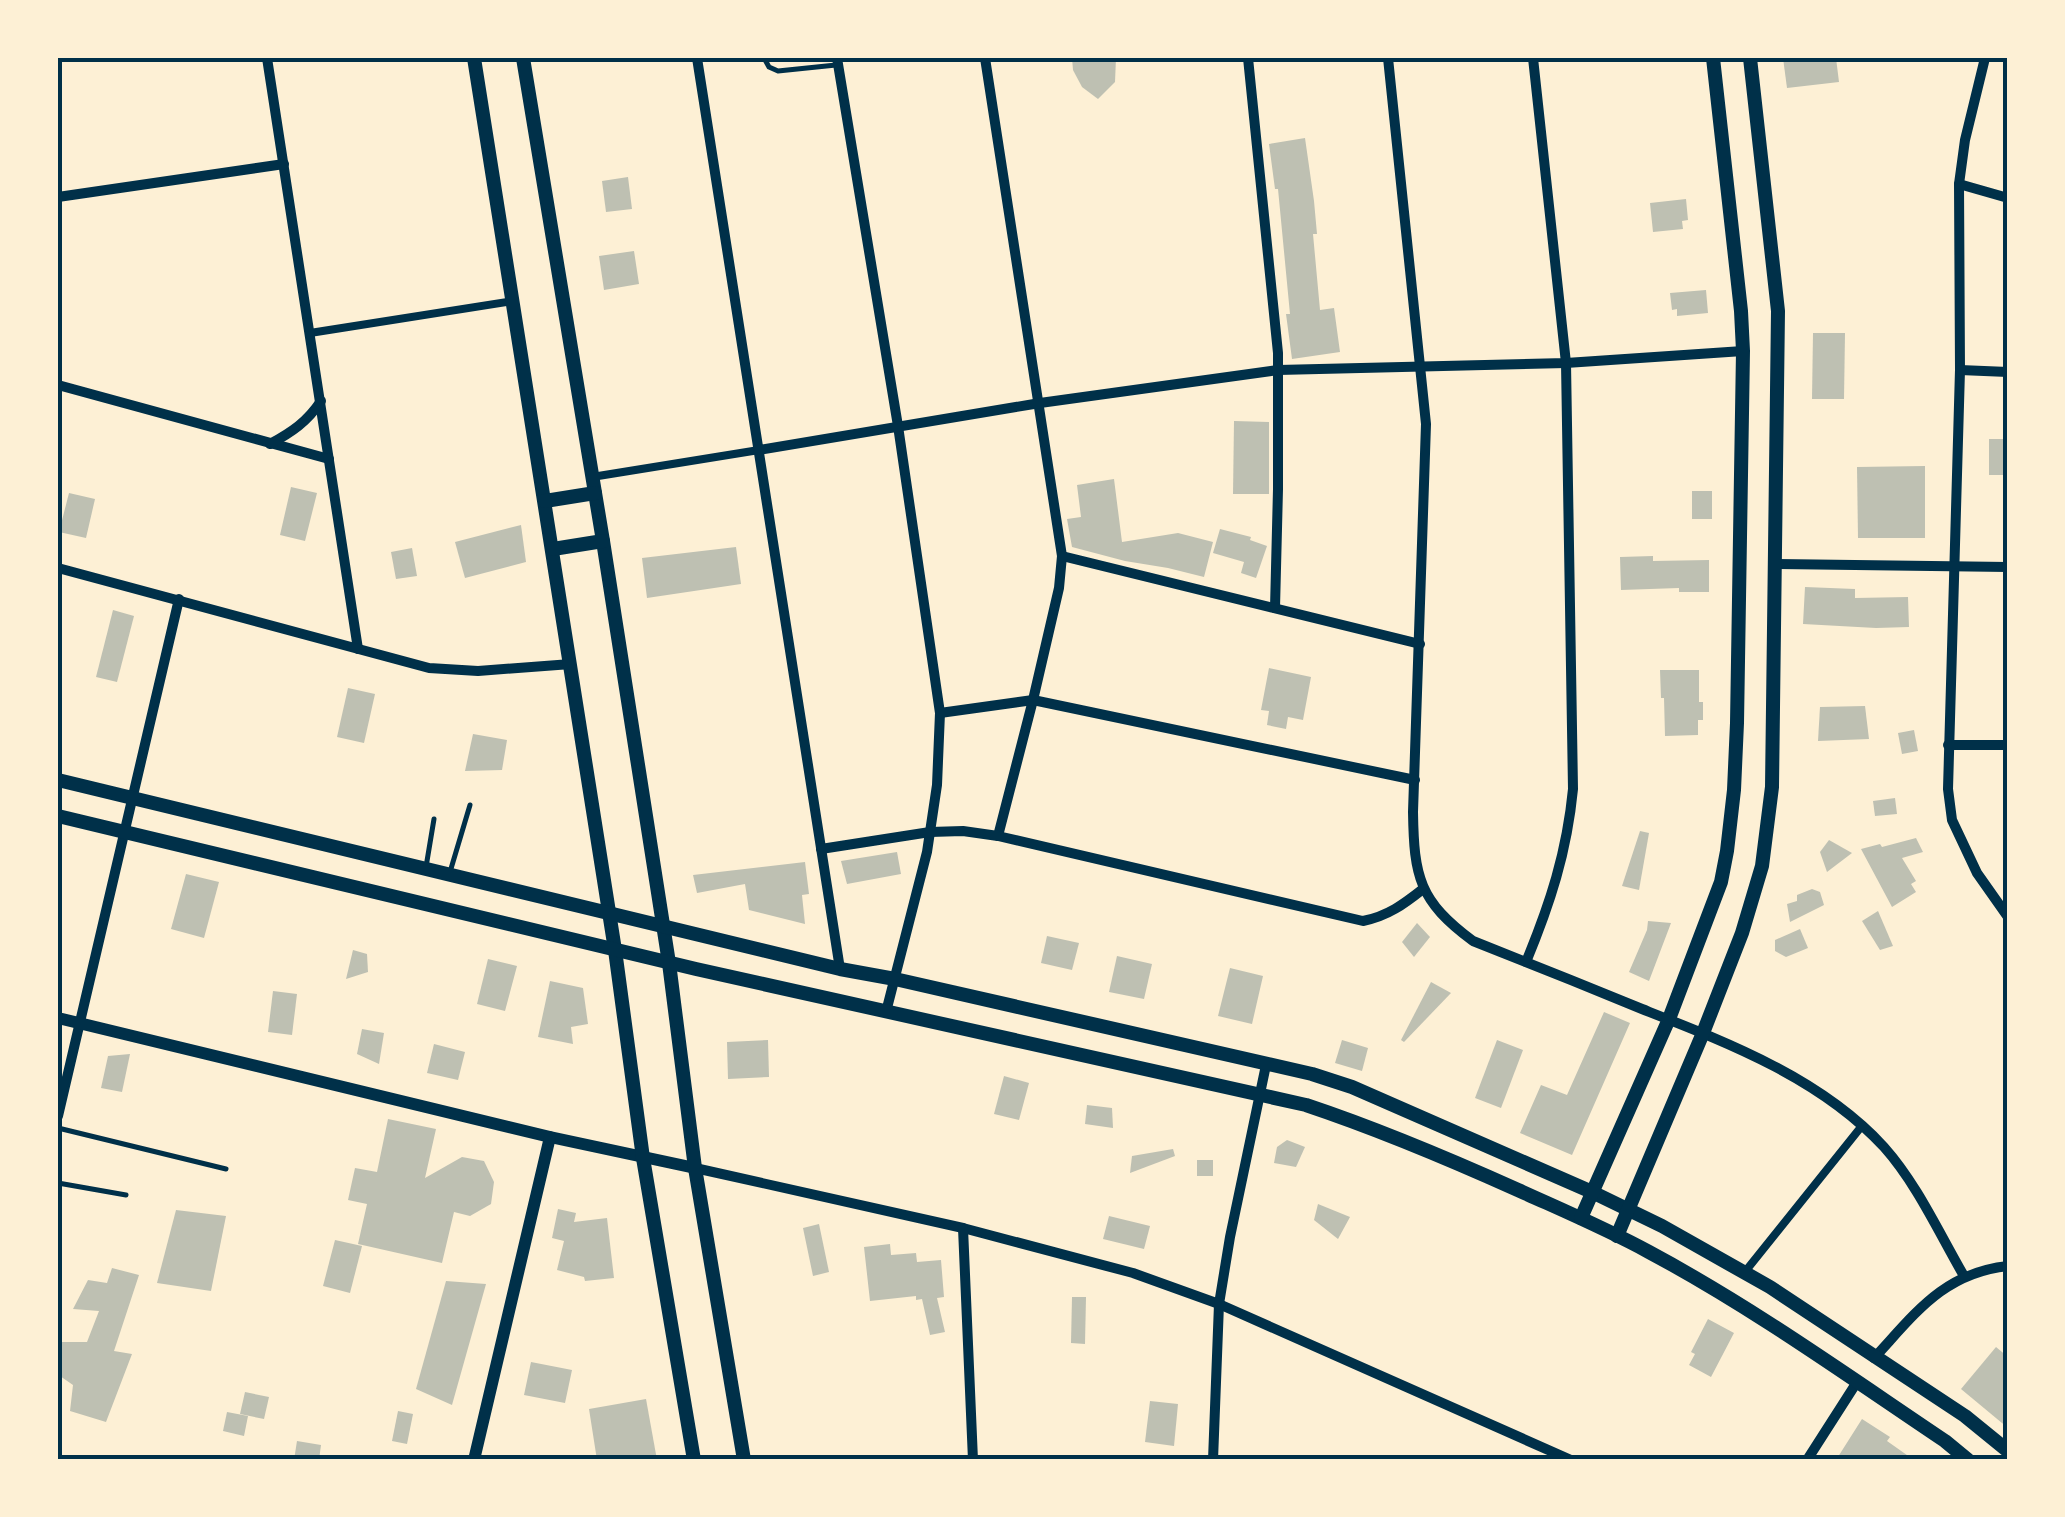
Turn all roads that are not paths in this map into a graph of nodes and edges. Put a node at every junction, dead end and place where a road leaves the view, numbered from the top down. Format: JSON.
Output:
{"nodes":[{"id":1,"x":267,"y":58,"type":"edge"},
{"id":2,"x":474,"y":58,"type":"edge"},
{"id":3,"x":523,"y":58,"type":"edge"},
{"id":4,"x":697,"y":58,"type":"edge"},
{"id":5,"x":764,"y":58,"type":"edge"},
{"id":6,"x":985,"y":58,"type":"edge"},
{"id":7,"x":1248,"y":58,"type":"edge"},
{"id":8,"x":1388,"y":58,"type":"edge"},
{"id":9,"x":1533,"y":58,"type":"edge"},
{"id":10,"x":1713,"y":58,"type":"edge"},
{"id":11,"x":1750,"y":58,"type":"edge"},
{"id":12,"x":1985,"y":58,"type":"edge"},
{"id":13,"x":838,"y":61,"type":"edge"},
{"id":14,"x":284,"y":164,"type":"junction"},
{"id":15,"x":1958,"y":184,"type":"junction"},
{"id":16,"x":58,"y":196,"type":"edge"},
{"id":17,"x":2008,"y":198,"type":"edge"},
{"id":18,"x":513,"y":301,"type":"junction"},
{"id":19,"x":310,"y":333,"type":"junction"},
{"id":20,"x":1743,"y":351,"type":"junction"},
{"id":21,"x":1566,"y":363,"type":"junction"},
{"id":22,"x":1420,"y":365,"type":"junction"},
{"id":23,"x":1278,"y":370,"type":"junction"},
{"id":24,"x":1960,"y":370,"type":"junction"},
{"id":25,"x":2008,"y":372,"type":"edge"},
{"id":26,"x":58,"y":385,"type":"edge"},
{"id":27,"x":321,"y":401,"type":"junction"},
{"id":28,"x":1040,"y":404,"type":"junction"},
{"id":29,"x":898,"y":426,"type":"junction"},
{"id":30,"x":270,"y":445,"type":"junction"},
{"id":31,"x":758,"y":450,"type":"junction"},
{"id":32,"x":329,"y":460,"type":"junction"},
{"id":33,"x":592,"y":477,"type":"junction"},
{"id":34,"x":595,"y":494,"type":"junction"},
{"id":35,"x":546,"y":501,"type":"junction"},
{"id":36,"x":603,"y":541,"type":"junction"},
{"id":37,"x":553,"y":548,"type":"junction"},
{"id":38,"x":1062,"y":556,"type":"junction"},
{"id":39,"x":1773,"y":564,"type":"junction"},
{"id":40,"x":1954,"y":566,"type":"junction"},
{"id":41,"x":2008,"y":567,"type":"edge"},
{"id":42,"x":58,"y":568,"type":"edge"},
{"id":43,"x":179,"y":599,"type":"junction"},
{"id":44,"x":1275,"y":608,"type":"junction"},
{"id":45,"x":1420,"y":644,"type":"junction"},
{"id":46,"x":358,"y":649,"type":"junction"},
{"id":47,"x":570,"y":664,"type":"junction"},
{"id":48,"x":1033,"y":700,"type":"junction"},
{"id":49,"x":940,"y":713,"type":"junction"},
{"id":50,"x":1948,"y":744,"type":"junction"},
{"id":51,"x":2008,"y":745,"type":"edge"},
{"id":52,"x":58,"y":780,"type":"edge"},
{"id":53,"x":1415,"y":780,"type":"junction"},
{"id":54,"x":131,"y":799,"type":"junction"},
{"id":55,"x":470,"y":806,"type":"dead end"},
{"id":56,"x":58,"y":816,"type":"edge"},
{"id":57,"x":434,"y":818,"type":"dead end"},
{"id":58,"x":125,"y":832,"type":"junction"},
{"id":59,"x":930,"y":832,"type":"junction"},
{"id":60,"x":998,"y":836,"type":"junction"},
{"id":61,"x":821,"y":848,"type":"junction"},
{"id":62,"x":425,"y":870,"type":"junction"},
{"id":63,"x":450,"y":875,"type":"junction"},
{"id":64,"x":1423,"y":888,"type":"junction"},
{"id":65,"x":609,"y":914,"type":"junction"},
{"id":66,"x":2008,"y":916,"type":"edge"},
{"id":67,"x":663,"y":926,"type":"junction"},
{"id":68,"x":615,"y":950,"type":"junction"},
{"id":69,"x":1526,"y":962,"type":"junction"},
{"id":70,"x":669,"y":963,"type":"junction"},
{"id":71,"x":840,"y":968,"type":"junction"},
{"id":72,"x":895,"y":979,"type":"junction"},
{"id":73,"x":886,"y":1012,"type":"junction"},
{"id":74,"x":58,"y":1018,"type":"edge"},
{"id":75,"x":1669,"y":1020,"type":"junction"},
{"id":76,"x":78,"y":1023,"type":"junction"},
{"id":77,"x":1703,"y":1033,"type":"junction"},
{"id":78,"x":1266,"y":1064,"type":"junction"},
{"id":79,"x":1258,"y":1094,"type":"junction"},
{"id":80,"x":58,"y":1116,"type":"edge"},
{"id":81,"x":1861,"y":1127,"type":"junction"},
{"id":82,"x":58,"y":1128,"type":"edge"},
{"id":83,"x":550,"y":1137,"type":"junction"},
{"id":84,"x":643,"y":1158,"type":"junction"},
{"id":85,"x":695,"y":1168,"type":"junction"},
{"id":86,"x":226,"y":1169,"type":"dead end"},
{"id":87,"x":58,"y":1183,"type":"edge"},
{"id":88,"x":1592,"y":1192,"type":"junction"},
{"id":89,"x":126,"y":1195,"type":"dead end"},
{"id":90,"x":1629,"y":1210,"type":"junction"},
{"id":91,"x":1581,"y":1218,"type":"junction"},
{"id":92,"x":963,"y":1228,"type":"junction"},
{"id":93,"x":1618,"y":1236,"type":"junction"},
{"id":94,"x":2008,"y":1266,"type":"edge"},
{"id":95,"x":1744,"y":1272,"type":"junction"},
{"id":96,"x":1964,"y":1276,"type":"junction"},
{"id":97,"x":1219,"y":1304,"type":"junction"},
{"id":98,"x":1874,"y":1358,"type":"junction"},
{"id":99,"x":1857,"y":1382,"type":"junction"},
{"id":100,"x":2008,"y":1450,"type":"edge"},
{"id":101,"x":474,"y":1460,"type":"edge"},
{"id":102,"x":694,"y":1460,"type":"edge"},
{"id":103,"x":744,"y":1460,"type":"edge"},
{"id":104,"x":973,"y":1460,"type":"edge"},
{"id":105,"x":1213,"y":1460,"type":"edge"},
{"id":106,"x":1571,"y":1460,"type":"edge"},
{"id":107,"x":1807,"y":1460,"type":"edge"},
{"id":108,"x":1968,"y":1460,"type":"edge"}],
"edges":[{"from":1,"to":14,"type":"street"},
{"from":2,"to":18,"type":"main road"},
{"from":3,"to":33,"type":"main road"},
{"from":4,"to":31,"type":"street"},
{"from":5,"to":13,"type":"lane"},
{"from":6,"to":28,"type":"street"},
{"from":7,"to":23,"type":"street"},
{"from":8,"to":22,"type":"street"},
{"from":9,"to":21,"type":"street"},
{"from":10,"to":20,"type":"main road"},
{"from":11,"to":39,"type":"main road"},
{"from":12,"to":15,"type":"street"},
{"from":13,"to":29,"type":"street"},
{"from":14,"to":16,"type":"street"},
{"from":14,"to":19,"type":"street"},
{"from":15,"to":17,"type":"street"},
{"from":15,"to":24,"type":"street"},
{"from":18,"to":19,"type":"street"},
{"from":18,"to":35,"type":"main road"},
{"from":19,"to":27,"type":"street"},
{"from":20,"to":21,"type":"street"},
{"from":20,"to":75,"type":"main road"},
{"from":21,"to":22,"type":"street"},
{"from":21,"to":69,"type":"street"},
{"from":22,"to":23,"type":"street"},
{"from":22,"to":45,"type":"street"},
{"from":23,"to":28,"type":"street"},
{"from":23,"to":44,"type":"street"},
{"from":24,"to":25,"type":"street"},
{"from":24,"to":40,"type":"street"},
{"from":26,"to":30,"type":"street"},
{"from":27,"to":30,"type":"street"},
{"from":27,"to":32,"type":"street"},
{"from":28,"to":29,"type":"street"},
{"from":28,"to":38,"type":"street"},
{"from":29,"to":31,"type":"street"},
{"from":29,"to":49,"type":"street"},
{"from":30,"to":32,"type":"street"},
{"from":31,"to":33,"type":"street"},
{"from":31,"to":61,"type":"street"},
{"from":32,"to":46,"type":"street"},
{"from":33,"to":34,"type":"main road"},
{"from":34,"to":35,"type":"main road"},
{"from":34,"to":36,"type":"main road"},
{"from":35,"to":37,"type":"main road"},
{"from":36,"to":37,"type":"main road"},
{"from":36,"to":67,"type":"main road"},
{"from":37,"to":47,"type":"main road"},
{"from":38,"to":44,"type":"street"},
{"from":38,"to":48,"type":"street"},
{"from":39,"to":40,"type":"street"},
{"from":39,"to":77,"type":"main road"},
{"from":40,"to":41,"type":"street"},
{"from":40,"to":50,"type":"street"},
{"from":42,"to":43,"type":"street"},
{"from":43,"to":46,"type":"street"},
{"from":43,"to":54,"type":"street"},
{"from":44,"to":45,"type":"street"},
{"from":45,"to":53,"type":"street"},
{"from":46,"to":47,"type":"street"},
{"from":47,"to":65,"type":"main road"},
{"from":48,"to":49,"type":"street"},
{"from":48,"to":53,"type":"street"},
{"from":48,"to":60,"type":"street"},
{"from":49,"to":59,"type":"street"},
{"from":50,"to":51,"type":"street"},
{"from":50,"to":66,"type":"street"},
{"from":52,"to":54,"type":"main road"},
{"from":53,"to":64,"type":"street"},
{"from":54,"to":58,"type":"street"},
{"from":54,"to":62,"type":"main road"},
{"from":55,"to":63,"type":"lane"},
{"from":56,"to":58,"type":"main road"},
{"from":57,"to":62,"type":"lane"},
{"from":58,"to":68,"type":"main road"},
{"from":58,"to":76,"type":"street"},
{"from":59,"to":60,"type":"street"},
{"from":59,"to":61,"type":"street"},
{"from":59,"to":72,"type":"street"},
{"from":60,"to":64,"type":"street"},
{"from":61,"to":71,"type":"street"},
{"from":62,"to":63,"type":"main road"},
{"from":63,"to":65,"type":"main road"},
{"from":64,"to":69,"type":"street"},
{"from":65,"to":67,"type":"main road"},
{"from":65,"to":68,"type":"main road"},
{"from":67,"to":70,"type":"main road"},
{"from":67,"to":71,"type":"main road"},
{"from":68,"to":70,"type":"main road"},
{"from":68,"to":84,"type":"main road"},
{"from":69,"to":75,"type":"street"},
{"from":70,"to":73,"type":"main road"},
{"from":70,"to":85,"type":"main road"},
{"from":71,"to":72,"type":"main road"},
{"from":72,"to":73,"type":"street"},
{"from":72,"to":78,"type":"main road"},
{"from":73,"to":79,"type":"main road"},
{"from":74,"to":76,"type":"street"},
{"from":75,"to":77,"type":"street"},
{"from":75,"to":88,"type":"main road"},
{"from":76,"to":80,"type":"street"},
{"from":76,"to":83,"type":"street"},
{"from":77,"to":81,"type":"street"},
{"from":77,"to":90,"type":"main road"},
{"from":78,"to":79,"type":"street"},
{"from":78,"to":88,"type":"main road"},
{"from":79,"to":91,"type":"main road"},
{"from":79,"to":97,"type":"street"},
{"from":81,"to":95,"type":"street"},
{"from":81,"to":96,"type":"street"},
{"from":82,"to":86,"type":"lane"},
{"from":83,"to":84,"type":"street"},
{"from":83,"to":101,"type":"street"},
{"from":84,"to":85,"type":"street"},
{"from":84,"to":102,"type":"main road"},
{"from":85,"to":92,"type":"street"},
{"from":85,"to":103,"type":"main road"},
{"from":87,"to":89,"type":"lane"},
{"from":88,"to":90,"type":"main road"},
{"from":88,"to":91,"type":"main road"},
{"from":90,"to":93,"type":"main road"},
{"from":90,"to":95,"type":"main road"},
{"from":91,"to":93,"type":"main road"},
{"from":92,"to":97,"type":"street"},
{"from":92,"to":104,"type":"street"},
{"from":93,"to":99,"type":"main road"},
{"from":94,"to":96,"type":"street"},
{"from":95,"to":98,"type":"main road"},
{"from":96,"to":98,"type":"street"},
{"from":97,"to":105,"type":"street"},
{"from":97,"to":106,"type":"street"},
{"from":98,"to":100,"type":"main road"},
{"from":99,"to":107,"type":"street"},
{"from":99,"to":108,"type":"main road"}]}
